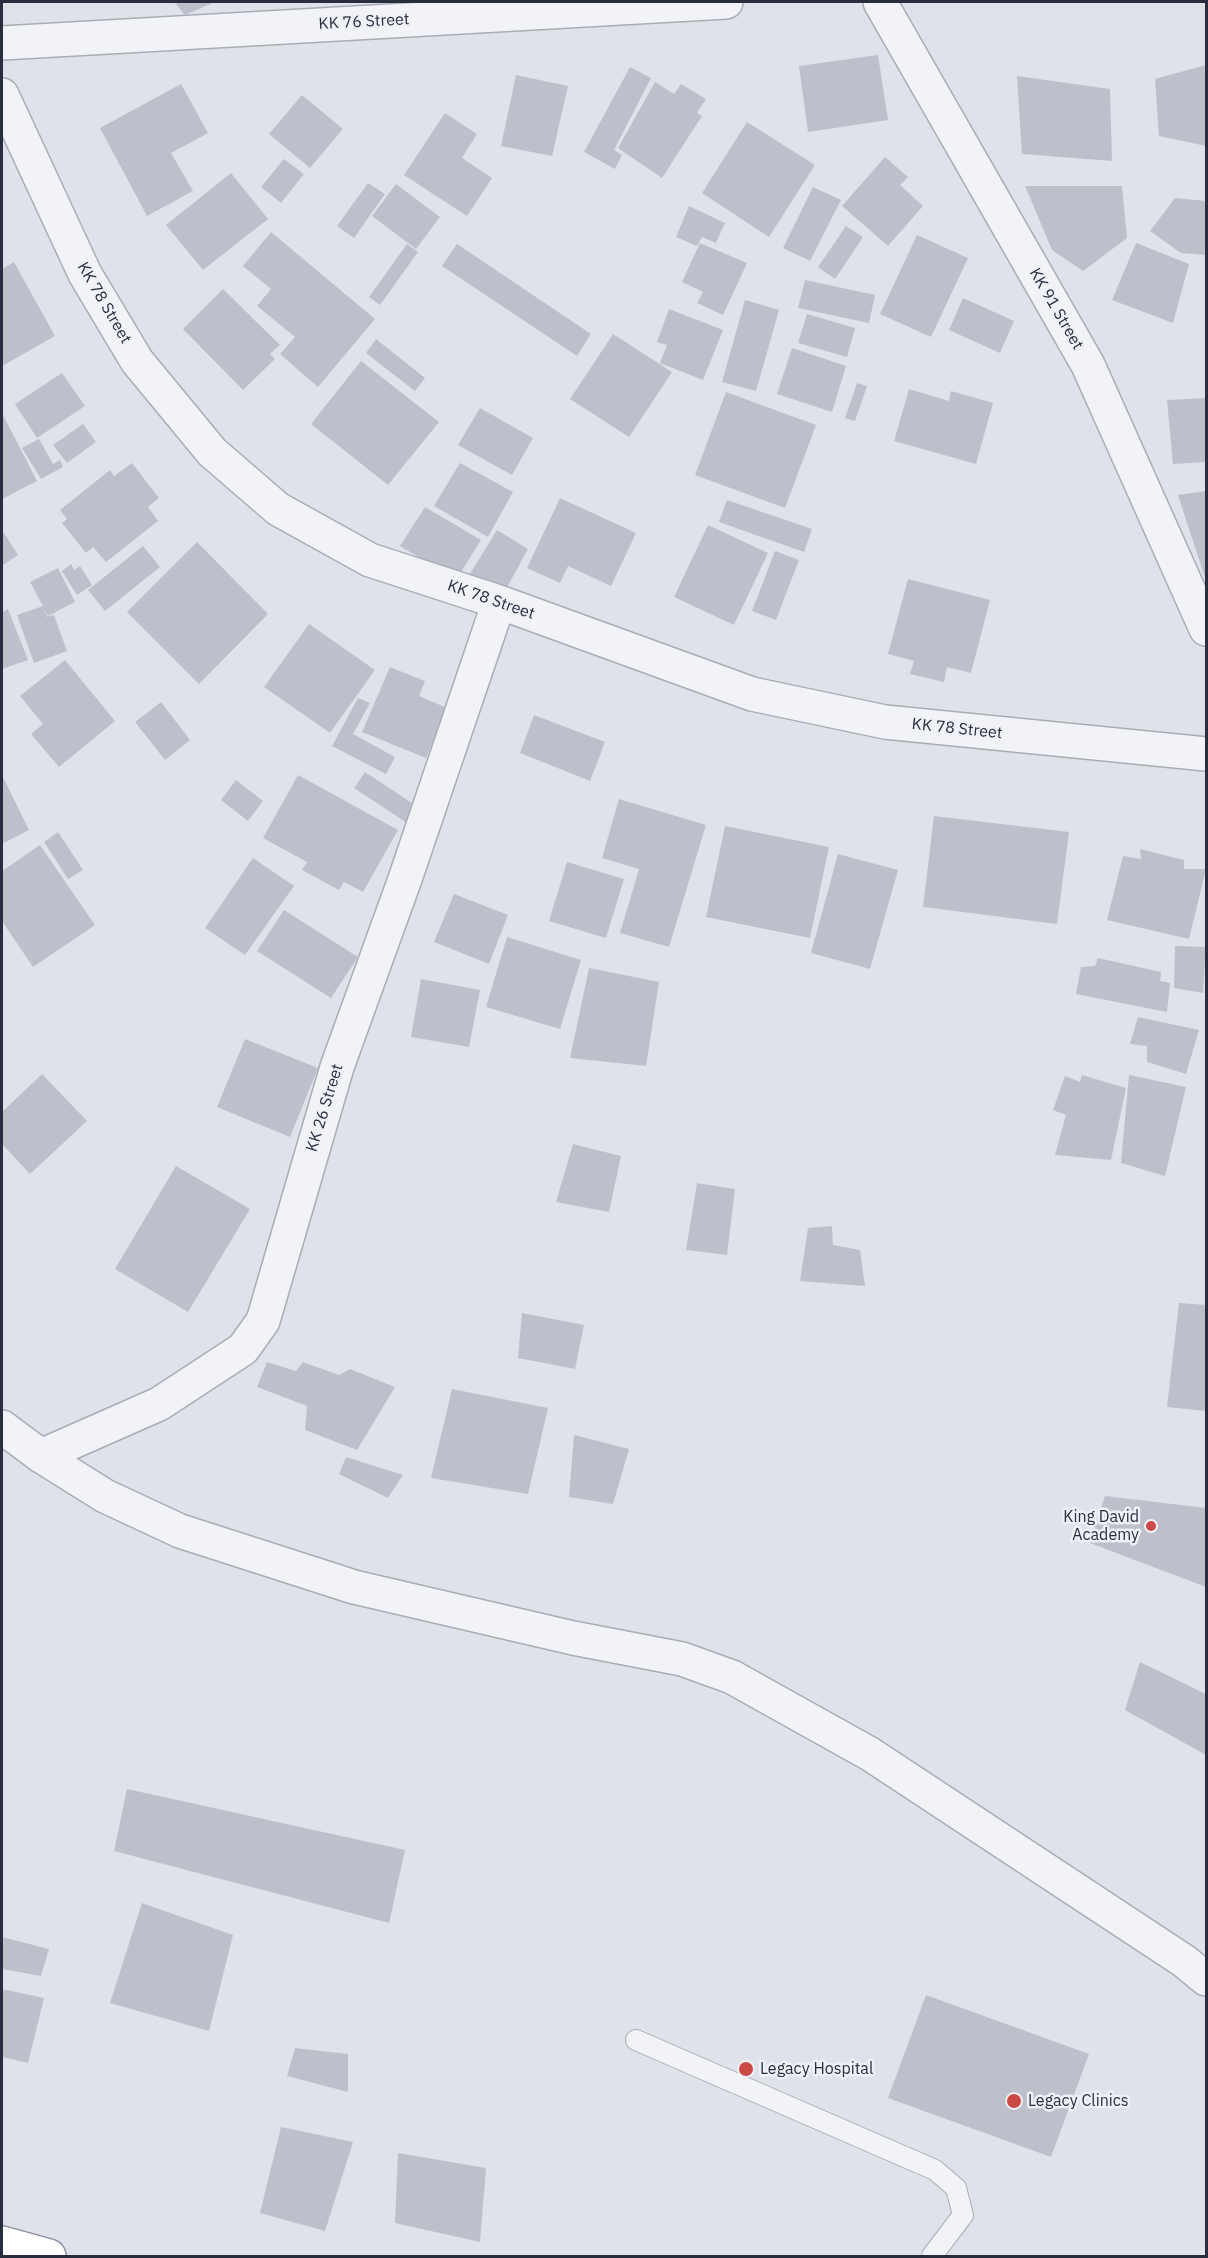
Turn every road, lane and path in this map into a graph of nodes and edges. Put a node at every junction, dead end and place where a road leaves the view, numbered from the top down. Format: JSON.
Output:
{"nodes":[{"id":1,"x":726,"y":2,"type":"edge"},
{"id":2,"x":880,"y":2,"type":"edge"},
{"id":3,"x":2,"y":43,"type":"edge"},
{"id":4,"x":3,"y":100,"type":"edge"},
{"id":5,"x":499,"y":602,"type":"junction"},
{"id":6,"x":1206,"y":629,"type":"edge"},
{"id":7,"x":1206,"y":754,"type":"edge"},
{"id":8,"x":2,"y":1427,"type":"edge"},
{"id":9,"x":41,"y":1456,"type":"junction"},
{"id":10,"x":1206,"y":1979,"type":"edge"},
{"id":11,"x":636,"y":2040,"type":"dead end"},
{"id":12,"x":2,"y":2243,"type":"edge"},
{"id":13,"x":49,"y":2256,"type":"edge"},
{"id":14,"x":932,"y":2256,"type":"edge"}],
"edges":[{"from":1,"to":3,"type":"street","name":"KK 76 Street"},
{"from":2,"to":6,"type":"street","name":"KK 91 Street"},
{"from":4,"to":5,"type":"street","name":"KK 78 Street"},
{"from":5,"to":7,"type":"street","name":"KK 78 Street"},
{"from":5,"to":9,"type":"street","name":"KK 26 Street"},
{"from":8,"to":9,"type":"street"},
{"from":9,"to":10,"type":"street"},
{"from":11,"to":14,"type":"lane"},
{"from":12,"to":13,"type":"highway"}]}
